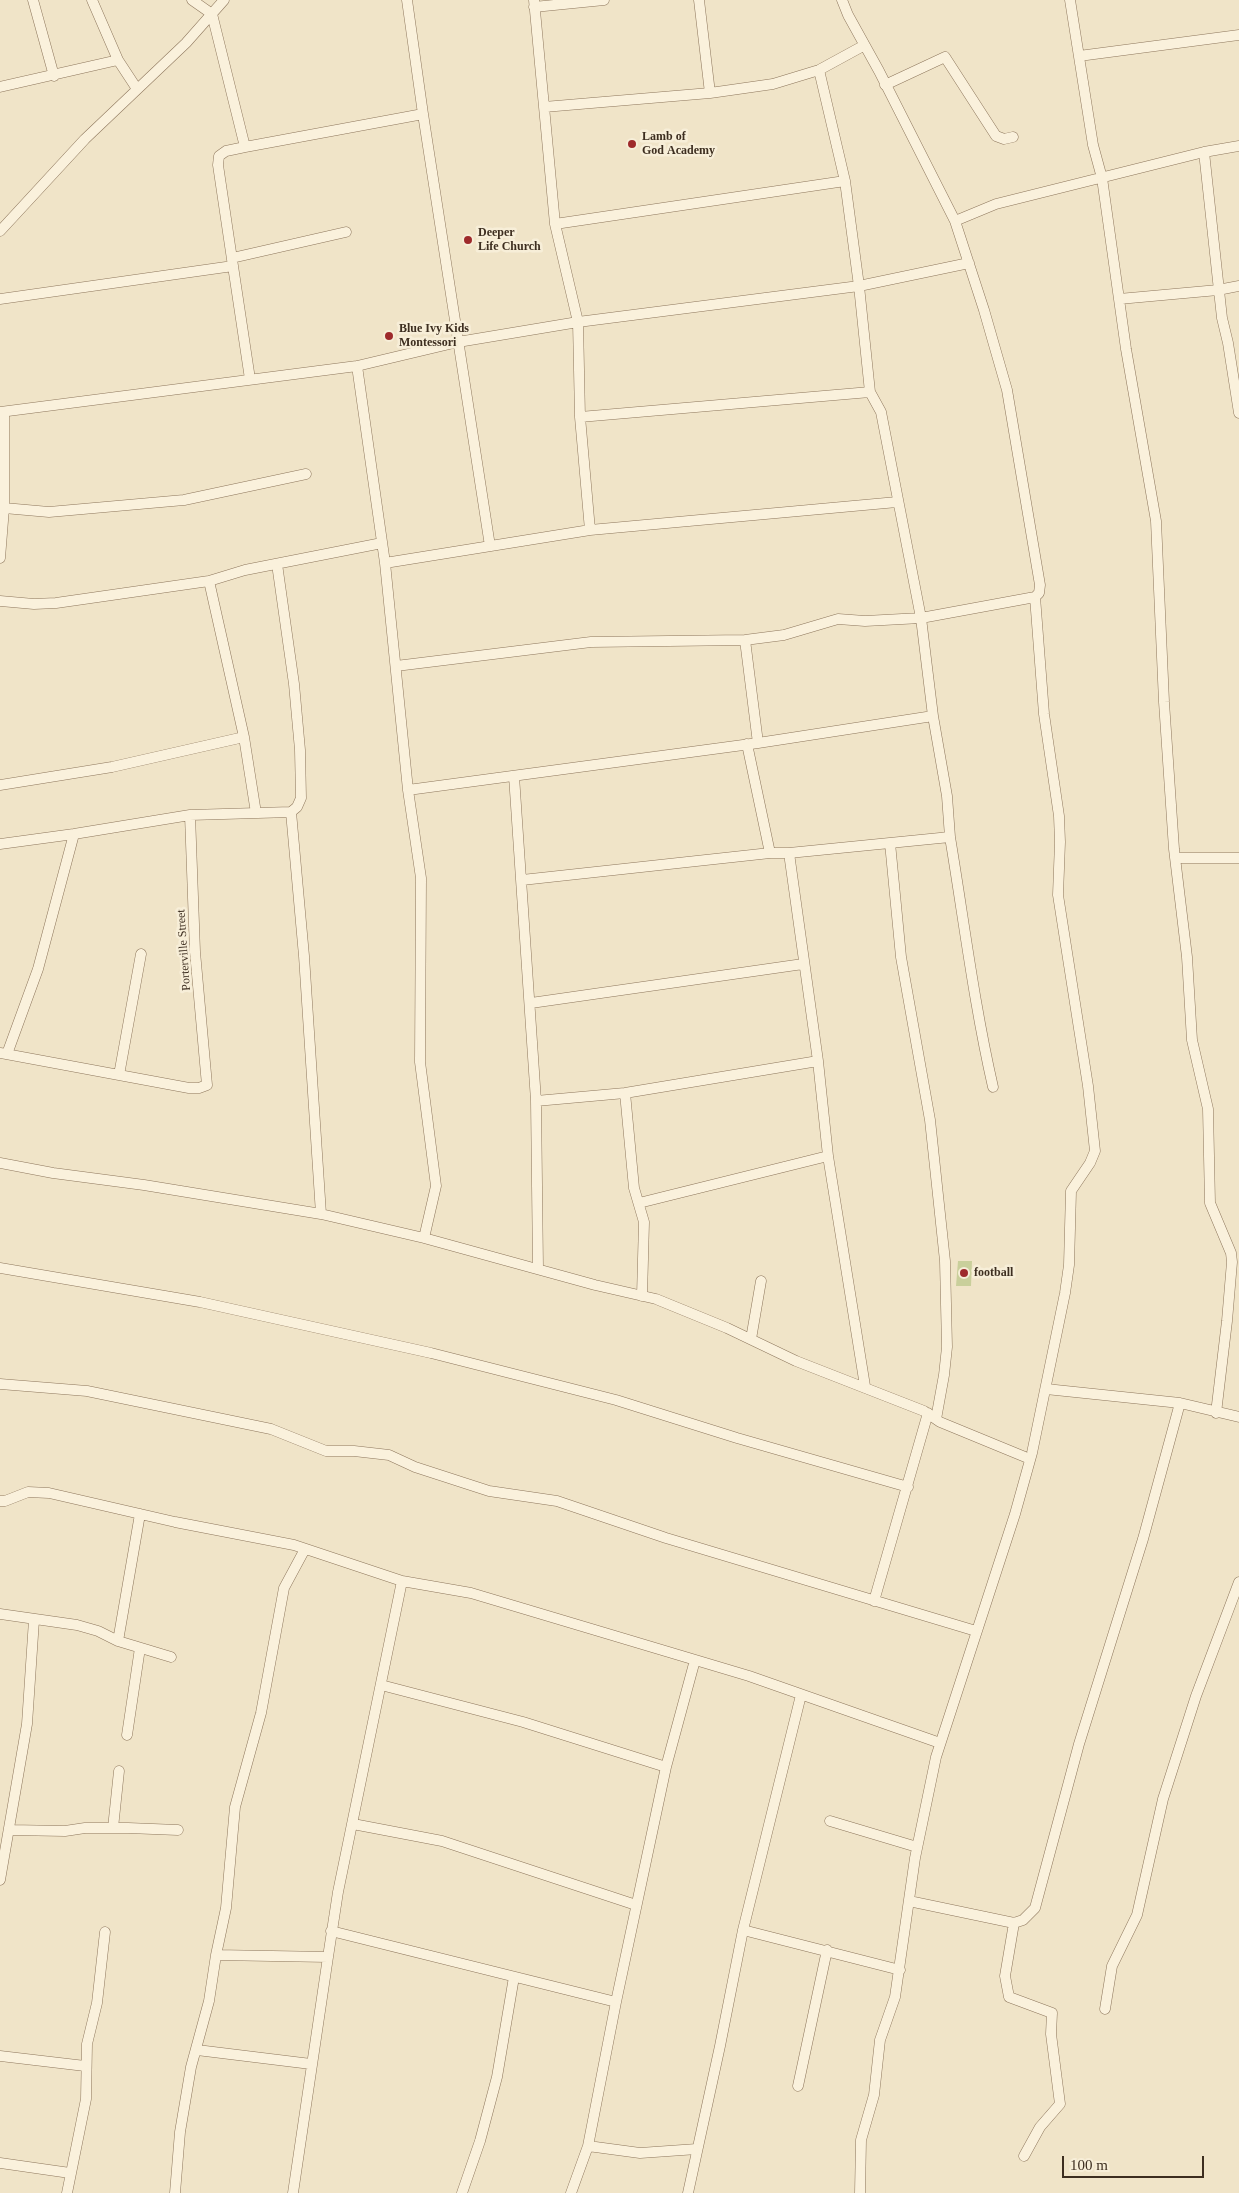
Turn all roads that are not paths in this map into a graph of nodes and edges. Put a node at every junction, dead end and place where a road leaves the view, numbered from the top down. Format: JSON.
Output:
{"nodes":[{"id":1,"x":33,"y":0,"type":"edge"},
{"id":2,"x":92,"y":0,"type":"edge"},
{"id":3,"x":192,"y":0,"type":"edge"},
{"id":4,"x":224,"y":0,"type":"edge"},
{"id":5,"x":407,"y":0,"type":"edge"},
{"id":6,"x":604,"y":0,"type":"edge"},
{"id":7,"x":699,"y":0,"type":"edge"},
{"id":8,"x":842,"y":0,"type":"edge"},
{"id":9,"x":1070,"y":0,"type":"edge"},
{"id":10,"x":534,"y":3,"type":"edge"},
{"id":11,"x":212,"y":14,"type":"junction"},
{"id":12,"x":1239,"y":35,"type":"edge"},
{"id":13,"x":863,"y":46,"type":"junction"},
{"id":14,"x":1079,"y":56,"type":"junction"},
{"id":15,"x":118,"y":60,"type":"junction"},
{"id":16,"x":819,"y":70,"type":"junction"},
{"id":17,"x":54,"y":76,"type":"junction"},
{"id":18,"x":885,"y":84,"type":"junction"},
{"id":19,"x":0,"y":87,"type":"edge"},
{"id":20,"x":137,"y":89,"type":"junction"},
{"id":21,"x":710,"y":94,"type":"junction"},
{"id":22,"x":544,"y":107,"type":"junction"},
{"id":23,"x":422,"y":114,"type":"junction"},
{"id":24,"x":1013,"y":137,"type":"dead end"},
{"id":25,"x":1239,"y":146,"type":"edge"},
{"id":26,"x":245,"y":147,"type":"junction"},
{"id":27,"x":1204,"y":152,"type":"junction"},
{"id":28,"x":1102,"y":178,"type":"junction"},
{"id":29,"x":845,"y":181,"type":"junction"},
{"id":30,"x":955,"y":221,"type":"junction"},
{"id":31,"x":555,"y":224,"type":"junction"},
{"id":32,"x":0,"y":231,"type":"edge"},
{"id":33,"x":346,"y":232,"type":"dead end"},
{"id":34,"x":232,"y":262,"type":"junction"},
{"id":35,"x":969,"y":263,"type":"junction"},
{"id":36,"x":859,"y":286,"type":"junction"},
{"id":37,"x":1239,"y":286,"type":"edge"},
{"id":38,"x":1218,"y":290,"type":"junction"},
{"id":39,"x":0,"y":299,"type":"edge"},
{"id":40,"x":1119,"y":299,"type":"junction"},
{"id":41,"x":578,"y":322,"type":"junction"},
{"id":42,"x":458,"y":342,"type":"junction"},
{"id":43,"x":357,"y":366,"type":"junction"},
{"id":44,"x":250,"y":378,"type":"junction"},
{"id":45,"x":870,"y":392,"type":"junction"},
{"id":46,"x":2,"y":412,"type":"edge"},
{"id":47,"x":1239,"y":413,"type":"edge"},
{"id":48,"x":580,"y":417,"type":"junction"},
{"id":49,"x":306,"y":474,"type":"dead end"},
{"id":50,"x":897,"y":502,"type":"junction"},
{"id":51,"x":4,"y":508,"type":"junction"},
{"id":52,"x":590,"y":530,"type":"junction"},
{"id":53,"x":382,"y":543,"type":"junction"},
{"id":54,"x":490,"y":546,"type":"junction"},
{"id":55,"x":0,"y":558,"type":"edge"},
{"id":56,"x":384,"y":563,"type":"junction"},
{"id":57,"x":277,"y":564,"type":"junction"},
{"id":58,"x":209,"y":581,"type":"junction"},
{"id":59,"x":1035,"y":597,"type":"junction"},
{"id":60,"x":0,"y":601,"type":"edge"},
{"id":61,"x":921,"y":618,"type":"junction"},
{"id":62,"x":745,"y":640,"type":"junction"},
{"id":63,"x":396,"y":666,"type":"junction"},
{"id":64,"x":933,"y":716,"type":"junction"},
{"id":65,"x":244,"y":737,"type":"junction"},
{"id":66,"x":753,"y":744,"type":"junction"},
{"id":67,"x":514,"y":776,"type":"junction"},
{"id":68,"x":0,"y":785,"type":"edge"},
{"id":69,"x":408,"y":790,"type":"junction"},
{"id":70,"x":291,"y":812,"type":"junction"},
{"id":71,"x":256,"y":813,"type":"junction"},
{"id":72,"x":190,"y":815,"type":"junction"},
{"id":73,"x":74,"y":834,"type":"junction"},
{"id":74,"x":950,"y":837,"type":"junction"},
{"id":75,"x":890,"y":843,"type":"junction"},
{"id":76,"x":0,"y":844,"type":"edge"},
{"id":77,"x":770,"y":853,"type":"junction"},
{"id":78,"x":789,"y":853,"type":"junction"},
{"id":79,"x":1175,"y":858,"type":"junction"},
{"id":80,"x":1239,"y":858,"type":"edge"},
{"id":81,"x":522,"y":880,"type":"junction"},
{"id":82,"x":141,"y":954,"type":"dead end"},
{"id":83,"x":803,"y":964,"type":"junction"},
{"id":84,"x":531,"y":1003,"type":"junction"},
{"id":85,"x":3,"y":1054,"type":"edge"},
{"id":86,"x":818,"y":1061,"type":"junction"},
{"id":87,"x":119,"y":1075,"type":"junction"},
{"id":88,"x":993,"y":1087,"type":"dead end"},
{"id":89,"x":624,"y":1093,"type":"junction"},
{"id":90,"x":536,"y":1101,"type":"junction"},
{"id":91,"x":828,"y":1156,"type":"junction"},
{"id":92,"x":0,"y":1162,"type":"edge"},
{"id":93,"x":639,"y":1203,"type":"junction"},
{"id":94,"x":321,"y":1214,"type":"junction"},
{"id":95,"x":424,"y":1238,"type":"junction"},
{"id":96,"x":0,"y":1268,"type":"edge"},
{"id":97,"x":538,"y":1268,"type":"junction"},
{"id":98,"x":761,"y":1281,"type":"dead end"},
{"id":99,"x":642,"y":1296,"type":"junction"},
{"id":100,"x":751,"y":1339,"type":"junction"},
{"id":101,"x":0,"y":1384,"type":"edge"},
{"id":102,"x":865,"y":1386,"type":"junction"},
{"id":103,"x":1046,"y":1389,"type":"junction"},
{"id":104,"x":1180,"y":1403,"type":"junction"},
{"id":105,"x":1216,"y":1412,"type":"junction"},
{"id":106,"x":932,"y":1416,"type":"junction"},
{"id":107,"x":1239,"y":1417,"type":"edge"},
{"id":108,"x":1030,"y":1459,"type":"junction"},
{"id":109,"x":908,"y":1487,"type":"junction"},
{"id":110,"x":0,"y":1501,"type":"edge"},
{"id":111,"x":140,"y":1514,"type":"junction"},
{"id":112,"x":305,"y":1549,"type":"junction"},
{"id":113,"x":402,"y":1580,"type":"junction"},
{"id":114,"x":1239,"y":1582,"type":"edge"},
{"id":115,"x":874,"y":1601,"type":"junction"},
{"id":116,"x":0,"y":1614,"type":"edge"},
{"id":117,"x":34,"y":1620,"type":"junction"},
{"id":118,"x":976,"y":1631,"type":"junction"},
{"id":119,"x":118,"y":1641,"type":"junction"},
{"id":120,"x":140,"y":1648,"type":"junction"},
{"id":121,"x":171,"y":1657,"type":"dead end"},
{"id":122,"x":695,"y":1660,"type":"junction"},
{"id":123,"x":381,"y":1685,"type":"junction"},
{"id":124,"x":800,"y":1695,"type":"junction"},
{"id":125,"x":127,"y":1735,"type":"dead end"},
{"id":126,"x":940,"y":1743,"type":"junction"},
{"id":127,"x":666,"y":1767,"type":"junction"},
{"id":128,"x":119,"y":1771,"type":"dead end"},
{"id":129,"x":830,"y":1821,"type":"dead end"},
{"id":130,"x":353,"y":1824,"type":"junction"},
{"id":131,"x":113,"y":1828,"type":"junction"},
{"id":132,"x":10,"y":1830,"type":"junction"},
{"id":133,"x":178,"y":1830,"type":"dead end"},
{"id":134,"x":917,"y":1847,"type":"junction"},
{"id":135,"x":0,"y":1880,"type":"edge"},
{"id":136,"x":910,"y":1901,"type":"junction"},
{"id":137,"x":636,"y":1905,"type":"junction"},
{"id":138,"x":1014,"y":1923,"type":"junction"},
{"id":139,"x":743,"y":1930,"type":"junction"},
{"id":140,"x":331,"y":1931,"type":"junction"},
{"id":141,"x":105,"y":1932,"type":"dead end"},
{"id":142,"x":827,"y":1950,"type":"junction"},
{"id":143,"x":216,"y":1955,"type":"junction"},
{"id":144,"x":328,"y":1957,"type":"junction"},
{"id":145,"x":900,"y":1970,"type":"junction"},
{"id":146,"x":514,"y":1977,"type":"junction"},
{"id":147,"x":616,"y":2002,"type":"junction"},
{"id":148,"x":1105,"y":2009,"type":"dead end"},
{"id":149,"x":197,"y":2050,"type":"junction"},
{"id":150,"x":0,"y":2056,"type":"edge"},
{"id":151,"x":311,"y":2064,"type":"junction"},
{"id":152,"x":85,"y":2066,"type":"junction"},
{"id":153,"x":798,"y":2086,"type":"dead end"},
{"id":154,"x":588,"y":2146,"type":"junction"},
{"id":155,"x":697,"y":2149,"type":"junction"},
{"id":156,"x":1024,"y":2156,"type":"dead end"},
{"id":157,"x":0,"y":2163,"type":"edge"},
{"id":158,"x":70,"y":2173,"type":"junction"},
{"id":159,"x":67,"y":2193,"type":"edge"},
{"id":160,"x":175,"y":2193,"type":"edge"},
{"id":161,"x":293,"y":2193,"type":"edge"},
{"id":162,"x":462,"y":2193,"type":"edge"},
{"id":163,"x":571,"y":2193,"type":"edge"},
{"id":164,"x":688,"y":2193,"type":"edge"},
{"id":165,"x":860,"y":2193,"type":"edge"}],
"edges":[{"from":1,"to":17,"type":"street"},
{"from":2,"to":15,"type":"street"},
{"from":3,"to":11,"type":"street"},
{"from":4,"to":11,"type":"street"},
{"from":5,"to":23,"type":"street"},
{"from":6,"to":10,"type":"street"},
{"from":7,"to":21,"type":"street"},
{"from":8,"to":13,"type":"street"},
{"from":9,"to":14,"type":"street"},
{"from":10,"to":22,"type":"street"},
{"from":11,"to":20,"type":"street"},
{"from":11,"to":26,"type":"street"},
{"from":12,"to":14,"type":"street"},
{"from":13,"to":16,"type":"street"},
{"from":13,"to":18,"type":"street"},
{"from":14,"to":28,"type":"street"},
{"from":15,"to":17,"type":"street"},
{"from":15,"to":20,"type":"street"},
{"from":16,"to":21,"type":"street"},
{"from":16,"to":29,"type":"street"},
{"from":17,"to":19,"type":"street"},
{"from":18,"to":24,"type":"street"},
{"from":18,"to":30,"type":"street"},
{"from":20,"to":32,"type":"street"},
{"from":21,"to":22,"type":"street"},
{"from":22,"to":31,"type":"street"},
{"from":23,"to":26,"type":"street"},
{"from":23,"to":42,"type":"street"},
{"from":25,"to":27,"type":"street"},
{"from":26,"to":34,"type":"street"},
{"from":27,"to":28,"type":"street"},
{"from":27,"to":38,"type":"street"},
{"from":28,"to":30,"type":"street"},
{"from":28,"to":40,"type":"street"},
{"from":29,"to":31,"type":"street"},
{"from":29,"to":36,"type":"street"},
{"from":30,"to":35,"type":"street"},
{"from":31,"to":41,"type":"street"},
{"from":33,"to":34,"type":"street"},
{"from":34,"to":39,"type":"street"},
{"from":34,"to":44,"type":"street"},
{"from":35,"to":36,"type":"street"},
{"from":35,"to":59,"type":"street"},
{"from":36,"to":41,"type":"street"},
{"from":36,"to":45,"type":"street"},
{"from":37,"to":38,"type":"street"},
{"from":38,"to":40,"type":"street"},
{"from":38,"to":47,"type":"street"},
{"from":40,"to":79,"type":"street"},
{"from":41,"to":42,"type":"street"},
{"from":41,"to":48,"type":"street"},
{"from":42,"to":43,"type":"street"},
{"from":42,"to":54,"type":"street"},
{"from":43,"to":44,"type":"street"},
{"from":43,"to":53,"type":"street"},
{"from":44,"to":46,"type":"street"},
{"from":45,"to":48,"type":"street"},
{"from":45,"to":50,"type":"street"},
{"from":46,"to":51,"type":"street"},
{"from":48,"to":52,"type":"street"},
{"from":49,"to":51,"type":"street"},
{"from":50,"to":52,"type":"street"},
{"from":50,"to":61,"type":"street"},
{"from":51,"to":55,"type":"street"},
{"from":52,"to":54,"type":"street"},
{"from":53,"to":56,"type":"street"},
{"from":53,"to":57,"type":"street"},
{"from":54,"to":56,"type":"street"},
{"from":56,"to":63,"type":"street"},
{"from":57,"to":58,"type":"street"},
{"from":57,"to":70,"type":"street"},
{"from":58,"to":60,"type":"street"},
{"from":58,"to":65,"type":"street"},
{"from":59,"to":61,"type":"street"},
{"from":59,"to":103,"type":"street"},
{"from":61,"to":62,"type":"street"},
{"from":61,"to":64,"type":"street"},
{"from":62,"to":63,"type":"street"},
{"from":62,"to":66,"type":"street"},
{"from":63,"to":69,"type":"street"},
{"from":64,"to":66,"type":"street"},
{"from":64,"to":74,"type":"street"},
{"from":65,"to":68,"type":"street"},
{"from":65,"to":71,"type":"street"},
{"from":66,"to":67,"type":"street"},
{"from":66,"to":77,"type":"street"},
{"from":67,"to":69,"type":"street"},
{"from":67,"to":81,"type":"street"},
{"from":69,"to":95,"type":"street"},
{"from":70,"to":71,"type":"street"},
{"from":70,"to":94,"type":"street"},
{"from":71,"to":72,"type":"street"},
{"from":72,"to":73,"type":"street"},
{"from":72,"to":87,"type":"street","name":"Porterville Street"},
{"from":73,"to":76,"type":"street"},
{"from":73,"to":85,"type":"street"},
{"from":74,"to":75,"type":"street"},
{"from":74,"to":88,"type":"street"},
{"from":75,"to":78,"type":"street"},
{"from":75,"to":106,"type":"street"},
{"from":77,"to":78,"type":"street"},
{"from":77,"to":81,"type":"street"},
{"from":78,"to":83,"type":"street"},
{"from":79,"to":80,"type":"street"},
{"from":79,"to":105,"type":"street"},
{"from":81,"to":84,"type":"street"},
{"from":82,"to":87,"type":"street"},
{"from":83,"to":84,"type":"street"},
{"from":83,"to":86,"type":"street"},
{"from":84,"to":90,"type":"street"},
{"from":85,"to":87,"type":"street"},
{"from":86,"to":89,"type":"street"},
{"from":86,"to":91,"type":"street"},
{"from":89,"to":90,"type":"street"},
{"from":89,"to":93,"type":"street"},
{"from":90,"to":97,"type":"street"},
{"from":91,"to":93,"type":"street"},
{"from":91,"to":102,"type":"street"},
{"from":92,"to":94,"type":"street"},
{"from":93,"to":99,"type":"street"},
{"from":94,"to":95,"type":"street"},
{"from":95,"to":97,"type":"street"},
{"from":96,"to":109,"type":"street"},
{"from":97,"to":99,"type":"street"},
{"from":98,"to":100,"type":"street"},
{"from":99,"to":100,"type":"street"},
{"from":100,"to":102,"type":"street"},
{"from":101,"to":115,"type":"street"},
{"from":102,"to":106,"type":"street"},
{"from":103,"to":104,"type":"street"},
{"from":103,"to":108,"type":"street"},
{"from":104,"to":105,"type":"street"},
{"from":104,"to":138,"type":"street"},
{"from":105,"to":107,"type":"street"},
{"from":106,"to":108,"type":"street"},
{"from":106,"to":109,"type":"street"},
{"from":108,"to":118,"type":"street"},
{"from":109,"to":115,"type":"street"},
{"from":110,"to":111,"type":"street"},
{"from":111,"to":112,"type":"street"},
{"from":111,"to":119,"type":"street"},
{"from":112,"to":113,"type":"street"},
{"from":112,"to":143,"type":"street"},
{"from":113,"to":122,"type":"street"},
{"from":113,"to":123,"type":"street"},
{"from":114,"to":148,"type":"street"},
{"from":115,"to":118,"type":"street"},
{"from":116,"to":117,"type":"street"},
{"from":117,"to":119,"type":"street"},
{"from":117,"to":132,"type":"street"},
{"from":118,"to":126,"type":"street"},
{"from":119,"to":120,"type":"street"},
{"from":120,"to":121,"type":"street"},
{"from":120,"to":125,"type":"street"},
{"from":122,"to":124,"type":"street"},
{"from":122,"to":127,"type":"street"},
{"from":123,"to":127,"type":"street"},
{"from":123,"to":130,"type":"street"},
{"from":124,"to":126,"type":"street"},
{"from":124,"to":139,"type":"street"},
{"from":126,"to":134,"type":"street"},
{"from":127,"to":137,"type":"street"},
{"from":128,"to":131,"type":"street"},
{"from":129,"to":134,"type":"street"},
{"from":130,"to":137,"type":"street"},
{"from":130,"to":140,"type":"street"},
{"from":131,"to":132,"type":"street"},
{"from":131,"to":133,"type":"street"},
{"from":132,"to":135,"type":"street"},
{"from":134,"to":136,"type":"street"},
{"from":136,"to":138,"type":"street"},
{"from":136,"to":145,"type":"street"},
{"from":137,"to":147,"type":"street"},
{"from":138,"to":156,"type":"street"},
{"from":139,"to":142,"type":"street"},
{"from":139,"to":155,"type":"street"},
{"from":140,"to":144,"type":"street"},
{"from":140,"to":146,"type":"street"},
{"from":141,"to":152,"type":"street"},
{"from":142,"to":145,"type":"street"},
{"from":142,"to":153,"type":"street"},
{"from":143,"to":144,"type":"street"},
{"from":143,"to":149,"type":"street"},
{"from":144,"to":151,"type":"street"},
{"from":145,"to":165,"type":"street"},
{"from":146,"to":147,"type":"street"},
{"from":146,"to":162,"type":"street"},
{"from":147,"to":154,"type":"street"},
{"from":149,"to":151,"type":"street"},
{"from":149,"to":160,"type":"street"},
{"from":150,"to":152,"type":"street"},
{"from":151,"to":161,"type":"street"},
{"from":152,"to":158,"type":"street"},
{"from":154,"to":155,"type":"street"},
{"from":154,"to":163,"type":"street"},
{"from":155,"to":164,"type":"street"},
{"from":157,"to":158,"type":"street"},
{"from":158,"to":159,"type":"street"}]}
